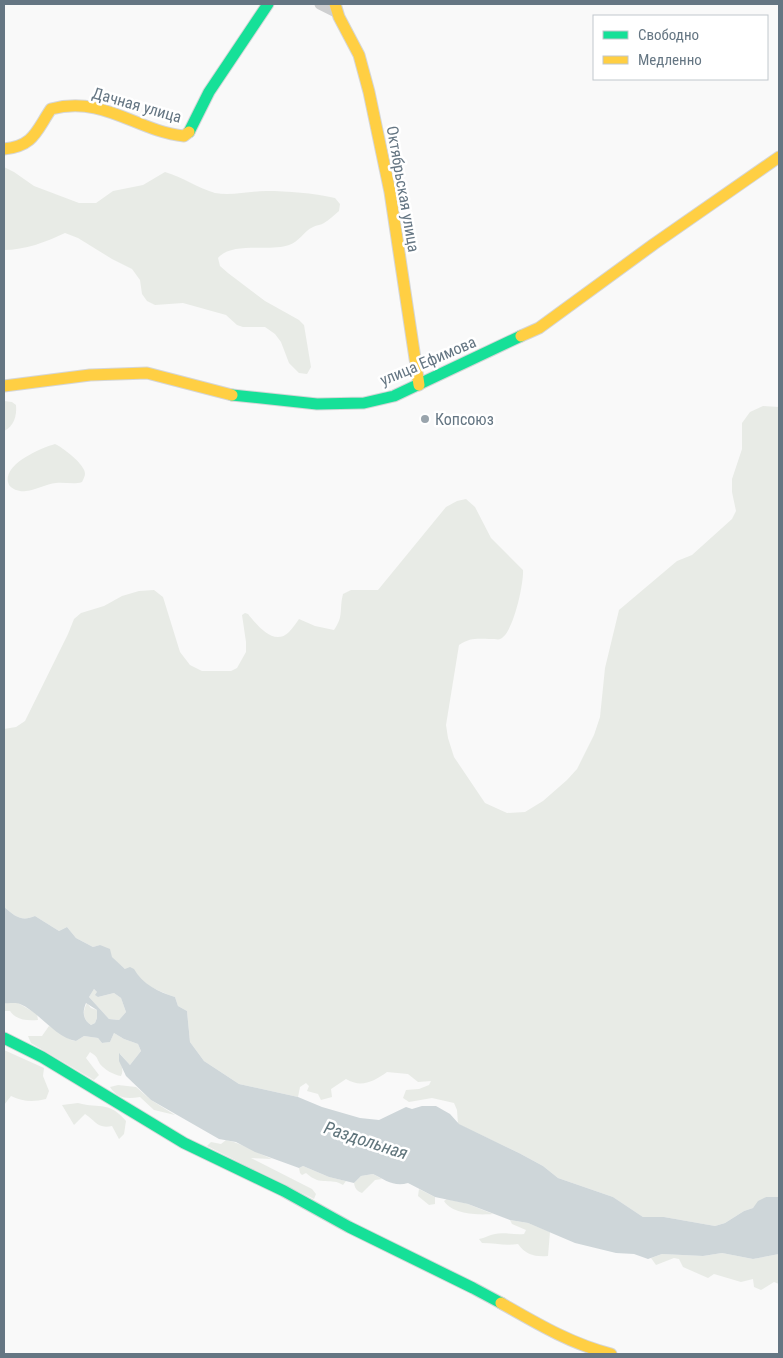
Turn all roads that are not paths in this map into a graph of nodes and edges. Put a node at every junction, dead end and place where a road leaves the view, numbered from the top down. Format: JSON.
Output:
{"nodes":[{"id":1,"x":268,"y":4,"type":"edge"},
{"id":2,"x":320,"y":4,"type":"edge"},
{"id":3,"x":336,"y":8,"type":"edge"},
{"id":4,"x":4,"y":149,"type":"edge"},
{"id":5,"x":779,"y":157,"type":"edge"},
{"id":6,"x":419,"y":385,"type":"junction"},
{"id":7,"x":4,"y":386,"type":"edge"},
{"id":8,"x":4,"y":1038,"type":"edge"},
{"id":9,"x":611,"y":1354,"type":"edge"}],
"edges":[{"from":1,"to":4,"type":"street","name":"Дачная улица"},
{"from":2,"to":3,"type":"street"},
{"from":3,"to":6,"type":"street","name":"Октябрьская улица"},
{"from":5,"to":6,"type":"street","name":"улица Ефимова"},
{"from":6,"to":7,"type":"street","name":"улица Ефимова"},
{"from":8,"to":9,"type":"street"}]}
